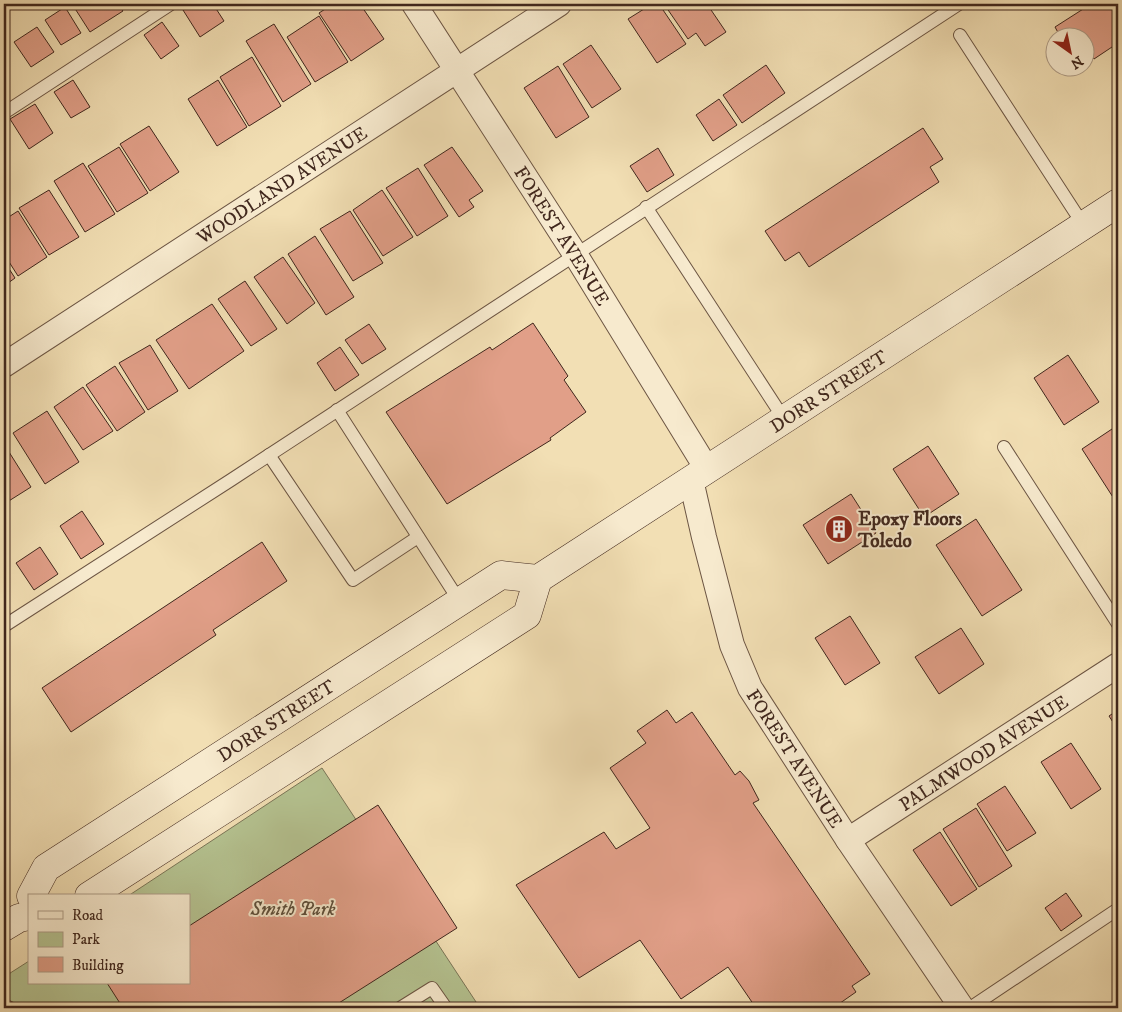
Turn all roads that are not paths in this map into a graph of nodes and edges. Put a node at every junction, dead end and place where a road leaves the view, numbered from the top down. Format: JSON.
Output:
{"nodes":[{"id":1,"x":171,"y":4,"type":"edge"},
{"id":2,"x":414,"y":4,"type":"edge"},
{"id":3,"x":559,"y":4,"type":"edge"},
{"id":4,"x":959,"y":4,"type":"edge"},
{"id":5,"x":960,"y":35,"type":"dead end"},
{"id":6,"x":457,"y":70,"type":"junction"},
{"id":7,"x":4,"y":113,"type":"edge"},
{"id":8,"x":1118,"y":203,"type":"edge"},
{"id":9,"x":646,"y":207,"type":"junction"},
{"id":10,"x":1084,"y":226,"type":"junction"},
{"id":11,"x":575,"y":254,"type":"junction"},
{"id":12,"x":4,"y":365,"type":"edge"},
{"id":13,"x":336,"y":410,"type":"junction"},
{"id":14,"x":784,"y":419,"type":"junction"},
{"id":15,"x":1004,"y":447,"type":"dead end"},
{"id":16,"x":269,"y":455,"type":"junction"},
{"id":17,"x":699,"y":474,"type":"junction"},
{"id":18,"x":418,"y":537,"type":"junction"},
{"id":19,"x":538,"y":580,"type":"junction"},
{"id":20,"x":460,"y":602,"type":"junction"},
{"id":21,"x":1118,"y":624,"type":"edge"},
{"id":22,"x":4,"y":626,"type":"edge"},
{"id":23,"x":1118,"y":665,"type":"edge"},
{"id":24,"x":848,"y":840,"type":"junction"},
{"id":25,"x":31,"y":894,"type":"edge"},
{"id":26,"x":92,"y":894,"type":"edge"},
{"id":27,"x":1118,"y":909,"type":"edge"},
{"id":28,"x":4,"y":1005,"type":"edge"},
{"id":29,"x":10,"y":1008,"type":"edge"},
{"id":30,"x":400,"y":1008,"type":"edge"},
{"id":31,"x":446,"y":1008,"type":"edge"},
{"id":32,"x":962,"y":1008,"type":"edge"},
{"id":33,"x":970,"y":1008,"type":"edge"}],
"edges":[{"from":1,"to":7,"type":"lane"},
{"from":2,"to":6,"type":"street","name":"FOREST AVENUE"},
{"from":3,"to":6,"type":"street","name":"WOODLAND AVENUE"},
{"from":4,"to":9,"type":"lane"},
{"from":5,"to":10,"type":"lane"},
{"from":6,"to":11,"type":"street","name":"FOREST AVENUE"},
{"from":6,"to":12,"type":"street","name":"WOODLAND AVENUE"},
{"from":8,"to":10,"type":"main road","name":"DORR STREET"},
{"from":9,"to":11,"type":"lane"},
{"from":9,"to":14,"type":"lane"},
{"from":10,"to":14,"type":"main road","name":"DORR STREET"},
{"from":11,"to":13,"type":"lane"},
{"from":11,"to":17,"type":"street","name":"FOREST AVENUE"},
{"from":13,"to":16,"type":"lane"},
{"from":13,"to":18,"type":"lane"},
{"from":14,"to":17,"type":"main road","name":"DORR STREET"},
{"from":15,"to":21,"type":"lane"},
{"from":16,"to":18,"type":"lane"},
{"from":16,"to":22,"type":"lane"},
{"from":17,"to":19,"type":"main road","name":"DORR STREET"},
{"from":17,"to":24,"type":"street","name":"FOREST AVENUE"},
{"from":18,"to":20,"type":"lane"},
{"from":19,"to":20,"type":"main road","name":"DORR STREET"},
{"from":19,"to":26,"type":"main road"},
{"from":20,"to":25,"type":"main road","name":"DORR STREET"},
{"from":23,"to":24,"type":"street","name":"PALMWOOD AVENUE"},
{"from":24,"to":32,"type":"street","name":"FOREST AVENUE"},
{"from":27,"to":33,"type":"lane"},
{"from":28,"to":29,"type":"lane"},
{"from":30,"to":31,"type":"lane"}]}
